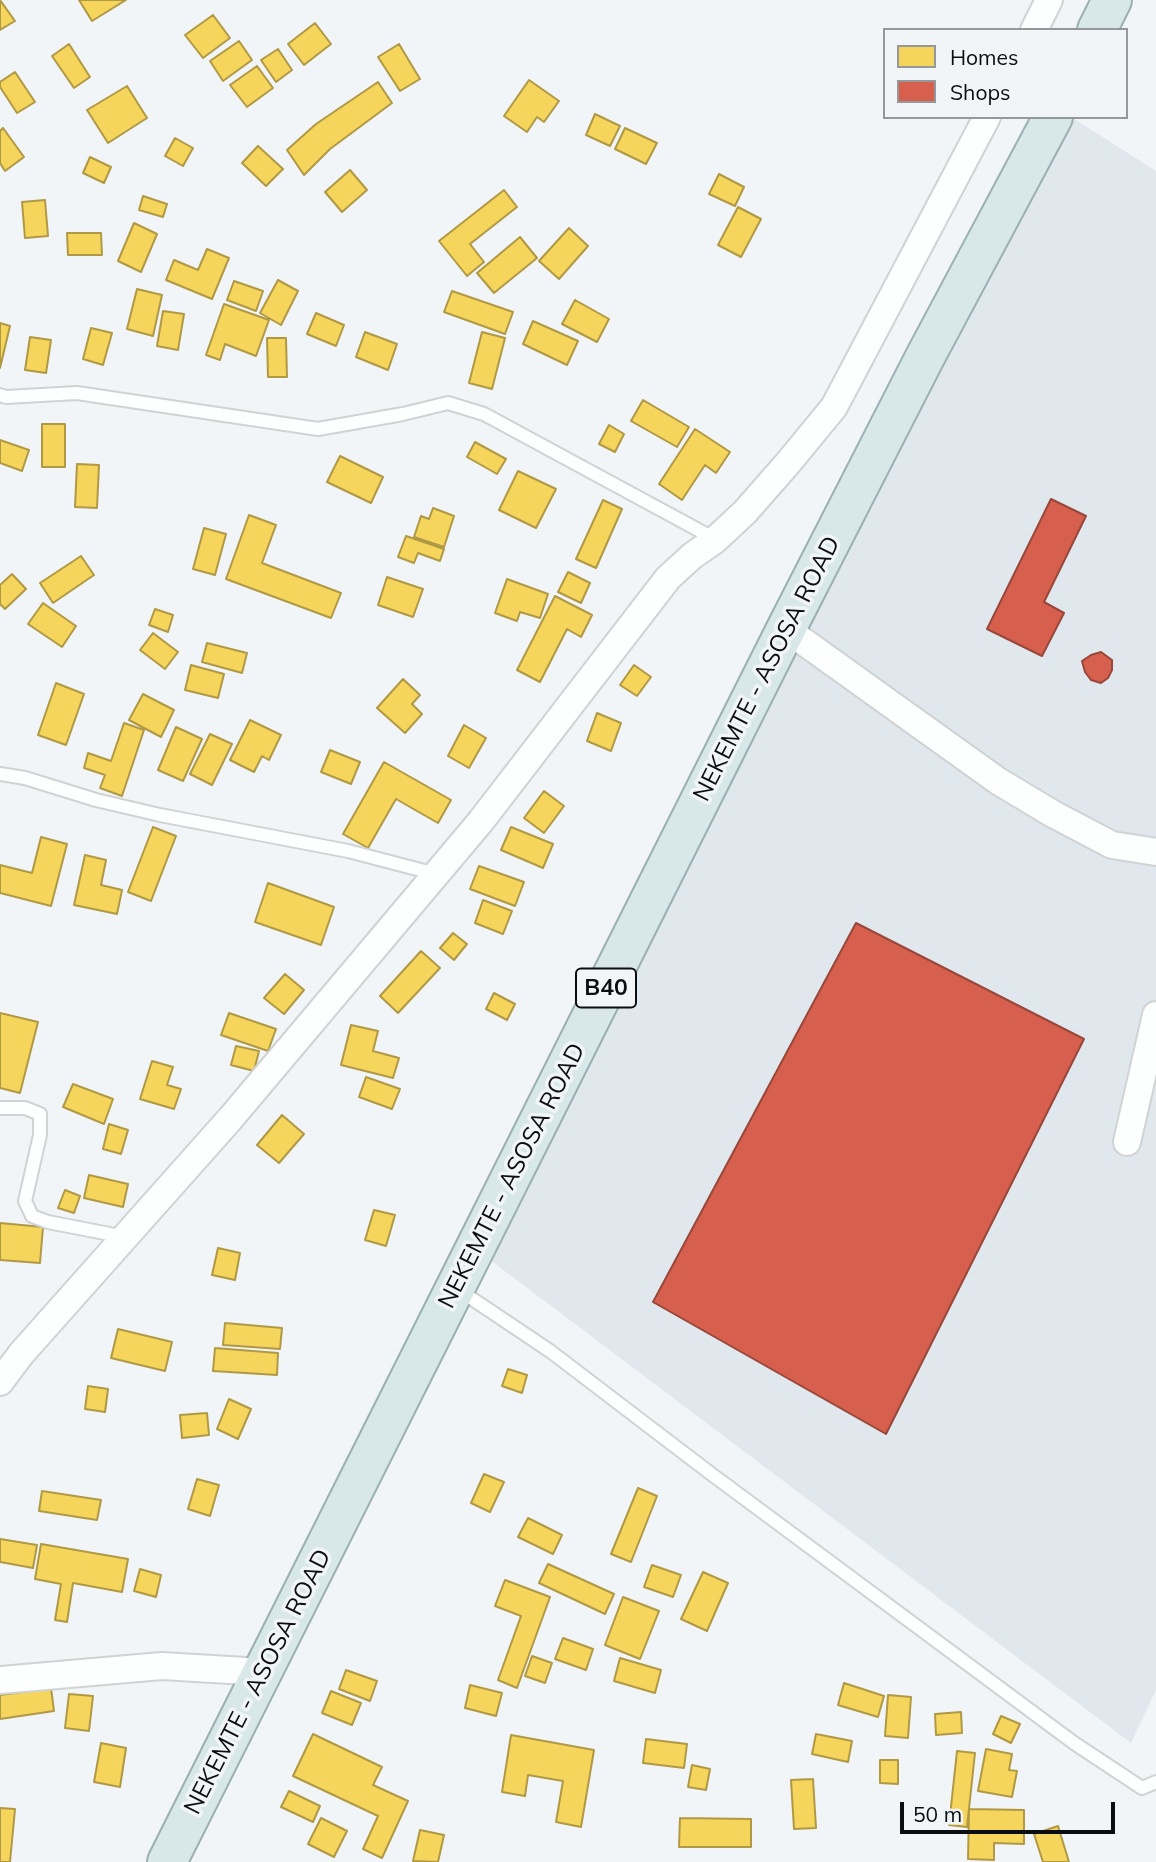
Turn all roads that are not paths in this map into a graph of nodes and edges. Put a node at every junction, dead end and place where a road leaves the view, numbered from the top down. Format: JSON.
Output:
{"nodes":[{"id":1,"x":1049,"y":0,"type":"edge"},
{"id":2,"x":1112,"y":0,"type":"edge"},
{"id":3,"x":1035,"y":28,"type":"edge"},
{"id":4,"x":1098,"y":28,"type":"edge"},
{"id":5,"x":986,"y":119,"type":"edge"},
{"id":6,"x":1052,"y":119,"type":"edge"},
{"id":7,"x":0,"y":395,"type":"edge"},
{"id":8,"x":715,"y":540,"type":"junction"},
{"id":9,"x":786,"y":629,"type":"junction"},
{"id":10,"x":0,"y":774,"type":"edge"},
{"id":11,"x":1156,"y":852,"type":"edge"},
{"id":12,"x":436,"y":874,"type":"junction"},
{"id":13,"x":1156,"y":1015,"type":"edge"},
{"id":14,"x":0,"y":1108,"type":"edge"},
{"id":15,"x":1127,"y":1142,"type":"dead end"},
{"id":16,"x":125,"y":1237,"type":"junction"},
{"id":17,"x":456,"y":1287,"type":"junction"},
{"id":18,"x":0,"y":1382,"type":"edge"},
{"id":19,"x":263,"y":1672,"type":"junction"},
{"id":20,"x":0,"y":1680,"type":"edge"},
{"id":21,"x":1156,"y":1782,"type":"edge"},
{"id":22,"x":167,"y":1862,"type":"edge"}],
"edges":[{"from":1,"to":3,"type":"street"},
{"from":2,"to":4,"type":"highway"},
{"from":5,"to":8,"type":"street"},
{"from":6,"to":9,"type":"highway","name":"NEKEMTE - ASOSA ROAD","number":"B40"},
{"from":7,"to":8,"type":"lane"},
{"from":8,"to":12,"type":"street"},
{"from":9,"to":11,"type":"street"},
{"from":9,"to":17,"type":"highway","name":"NEKEMTE - ASOSA ROAD","number":"B40"},
{"from":10,"to":12,"type":"lane"},
{"from":12,"to":16,"type":"street"},
{"from":13,"to":15,"type":"street"},
{"from":14,"to":16,"type":"lane"},
{"from":16,"to":18,"type":"street"},
{"from":17,"to":19,"type":"highway","name":"NEKEMTE - ASOSA ROAD","number":"B40"},
{"from":17,"to":21,"type":"lane"},
{"from":19,"to":20,"type":"street"},
{"from":19,"to":22,"type":"highway","name":"NEKEMTE - ASOSA ROAD","number":"B40"}]}
